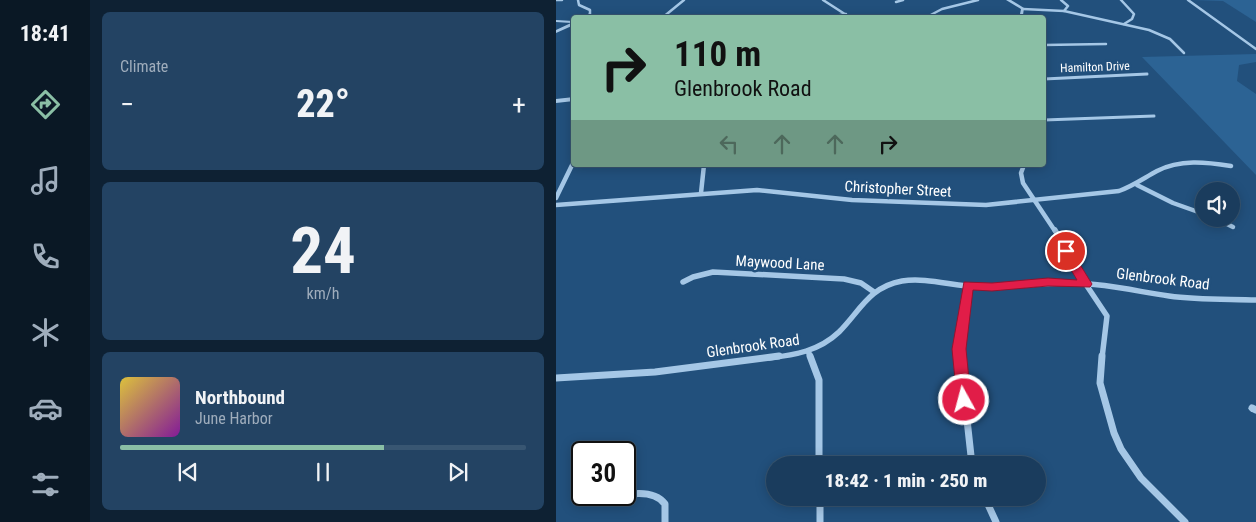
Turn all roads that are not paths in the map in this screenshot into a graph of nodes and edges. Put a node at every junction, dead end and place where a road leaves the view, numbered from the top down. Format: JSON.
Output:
{"nodes":[{"id":1,"x":556,"y":0,"type":"edge"},
{"id":2,"x":562,"y":0,"type":"edge"},
{"id":3,"x":578,"y":0,"type":"edge"},
{"id":4,"x":684,"y":0,"type":"edge"},
{"id":5,"x":823,"y":0,"type":"edge"},
{"id":6,"x":903,"y":0,"type":"edge"},
{"id":7,"x":978,"y":0,"type":"edge"},
{"id":8,"x":1008,"y":0,"type":"edge"},
{"id":9,"x":1061,"y":0,"type":"edge"},
{"id":10,"x":1121,"y":0,"type":"edge"},
{"id":11,"x":1188,"y":0,"type":"edge"},
{"id":12,"x":896,"y":2,"type":"dead end"},
{"id":13,"x":1023,"y":8,"type":"junction"},
{"id":14,"x":1064,"y":11,"type":"junction"},
{"id":15,"x":846,"y":14,"type":"joint"},
{"id":16,"x":589,"y":15,"type":"edge"},
{"id":17,"x":666,"y":15,"type":"edge"},
{"id":18,"x":840,"y":15,"type":"edge"},
{"id":19,"x":931,"y":15,"type":"edge"},
{"id":20,"x":1021,"y":15,"type":"edge"},
{"id":21,"x":556,"y":21,"type":"edge"},
{"id":22,"x":571,"y":23,"type":"edge"},
{"id":23,"x":571,"y":24,"type":"edge"},
{"id":24,"x":1124,"y":24,"type":"junction"},
{"id":25,"x":556,"y":32,"type":"edge"},
{"id":26,"x":1106,"y":44,"type":"dead end"},
{"id":27,"x":1046,"y":45,"type":"edge"},
{"id":28,"x":1256,"y":49,"type":"edge"},
{"id":29,"x":1184,"y":52,"type":"dead end"},
{"id":30,"x":1147,"y":74,"type":"dead end"},
{"id":31,"x":1046,"y":79,"type":"edge"},
{"id":32,"x":571,"y":99,"type":"edge"},
{"id":33,"x":556,"y":101,"type":"edge"},
{"id":34,"x":1154,"y":116,"type":"dead end"},
{"id":35,"x":1046,"y":120,"type":"edge"},
{"id":36,"x":1231,"y":166,"type":"dead end"},
{"id":37,"x":572,"y":167,"type":"edge"},
{"id":38,"x":704,"y":167,"type":"edge"},
{"id":39,"x":1024,"y":167,"type":"edge"},
{"id":40,"x":1137,"y":185,"type":"junction"},
{"id":41,"x":701,"y":193,"type":"junction"},
{"id":42,"x":556,"y":198,"type":"edge"},
{"id":43,"x":1035,"y":200,"type":"junction"},
{"id":44,"x":556,"y":205,"type":"edge"},
{"id":45,"x":1195,"y":211,"type":"edge"},
{"id":46,"x":683,"y":282,"type":"dead end"},
{"id":47,"x":1086,"y":284,"type":"junction"},
{"id":48,"x":968,"y":285,"type":"junction"},
{"id":49,"x":874,"y":292,"type":"junction"},
{"id":50,"x":1256,"y":300,"type":"edge"},
{"id":51,"x":808,"y":351,"type":"junction"},
{"id":52,"x":556,"y":378,"type":"edge"},
{"id":53,"x":819,"y":456,"type":"edge"},
{"id":54,"x":971,"y":456,"type":"edge"},
{"id":55,"x":636,"y":495,"type":"edge"},
{"id":56,"x":820,"y":506,"type":"edge"},
{"id":57,"x":989,"y":506,"type":"edge"},
{"id":58,"x":665,"y":522,"type":"edge"},
{"id":59,"x":820,"y":522,"type":"edge"},
{"id":60,"x":996,"y":522,"type":"edge"},
{"id":61,"x":1185,"y":522,"type":"edge"}],
"edges":[{"from":1,"to":2,"type":"street"},
{"from":3,"to":16,"type":"street"},
{"from":4,"to":17,"type":"street"},
{"from":5,"to":15,"type":"street"},
{"from":6,"to":12,"type":"street"},
{"from":7,"to":19,"type":"street"},
{"from":8,"to":13,"type":"street"},
{"from":9,"to":14,"type":"street"},
{"from":10,"to":24,"type":"street"},
{"from":11,"to":28,"type":"street"},
{"from":13,"to":14,"type":"street"},
{"from":13,"to":20,"type":"street"},
{"from":14,"to":24,"type":"street"},
{"from":15,"to":18,"type":"street"},
{"from":21,"to":22,"type":"street"},
{"from":23,"to":25,"type":"street"},
{"from":24,"to":29,"type":"street"},
{"from":26,"to":27,"type":"street"},
{"from":30,"to":31,"type":"street","name":"Hamilton Drive"},
{"from":32,"to":33,"type":"street"},
{"from":34,"to":35,"type":"street"},
{"from":36,"to":40,"type":"street","name":"Christopher Street"},
{"from":37,"to":42,"type":"street"},
{"from":38,"to":41,"type":"street"},
{"from":39,"to":43,"type":"street"},
{"from":40,"to":43,"type":"street","name":"Christopher Street"},
{"from":40,"to":45,"type":"street"},
{"from":41,"to":43,"type":"street","name":"Christopher Street"},
{"from":41,"to":44,"type":"street","name":"Christopher Street"},
{"from":43,"to":47,"type":"street"},
{"from":46,"to":49,"type":"street","name":"Maywood Lane"},
{"from":47,"to":48,"type":"street","name":"Glenbrook Road"},
{"from":47,"to":50,"type":"street","name":"Glenbrook Road"},
{"from":47,"to":61,"type":"street"},
{"from":48,"to":49,"type":"street","name":"Glenbrook Road"},
{"from":48,"to":54,"type":"street"},
{"from":49,"to":51,"type":"street","name":"Glenbrook Road"},
{"from":51,"to":52,"type":"street","name":"Glenbrook Road"},
{"from":51,"to":53,"type":"street"},
{"from":55,"to":58,"type":"street"},
{"from":56,"to":59,"type":"street"},
{"from":57,"to":60,"type":"street"}]}
